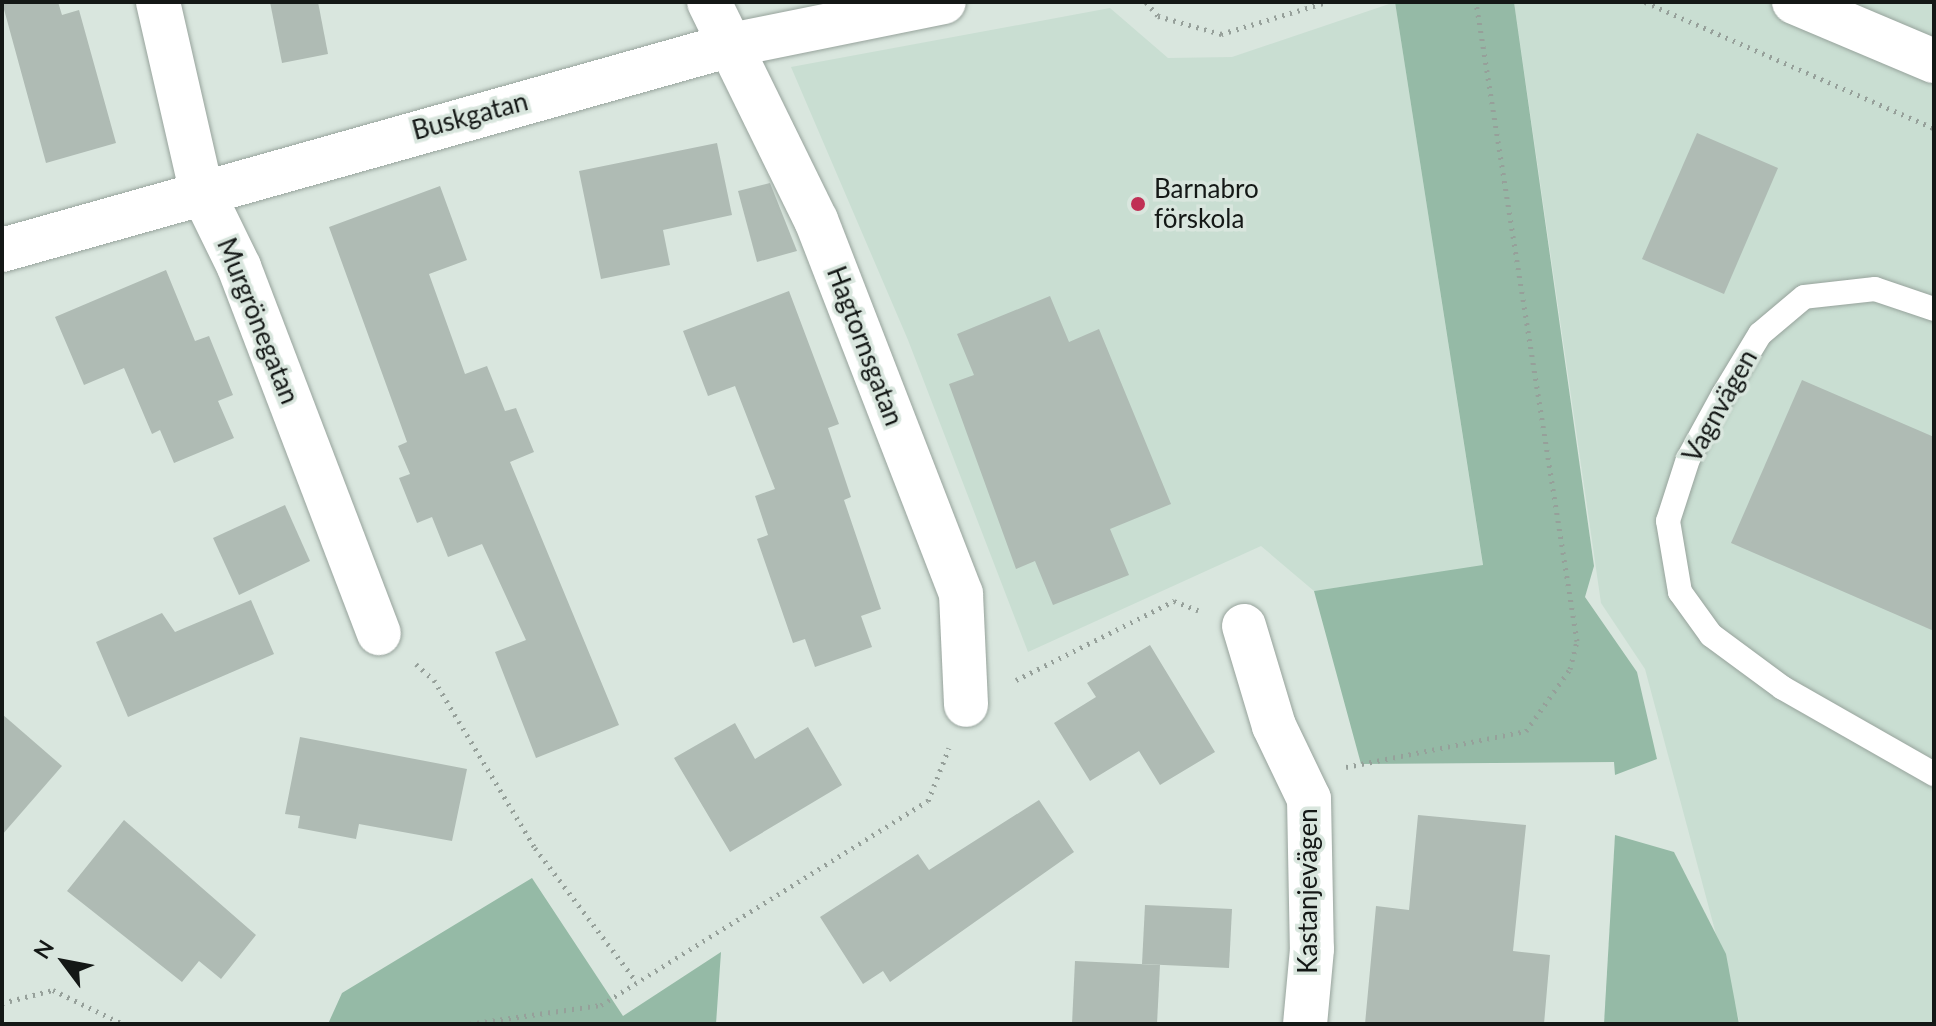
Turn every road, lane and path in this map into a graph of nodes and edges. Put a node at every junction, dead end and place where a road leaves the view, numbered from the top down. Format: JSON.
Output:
{"nodes":[{"id":1,"x":158,"y":2,"type":"edge"},
{"id":2,"x":709,"y":2,"type":"edge"},
{"id":3,"x":944,"y":2,"type":"edge"},
{"id":4,"x":1146,"y":2,"type":"edge"},
{"id":5,"x":1327,"y":2,"type":"edge"},
{"id":6,"x":1476,"y":2,"type":"edge"},
{"id":7,"x":1645,"y":2,"type":"edge"},
{"id":8,"x":1794,"y":2,"type":"edge"},
{"id":9,"x":731,"y":45,"type":"junction"},
{"id":10,"x":1934,"y":61,"type":"edge"},
{"id":11,"x":1934,"y":128,"type":"edge"},
{"id":12,"x":201,"y":189,"type":"junction"},
{"id":13,"x":2,"y":250,"type":"edge"},
{"id":14,"x":1934,"y":309,"type":"edge"},
{"id":15,"x":1244,"y":626,"type":"joint"},
{"id":16,"x":379,"y":633,"type":"joint"},
{"id":17,"x":966,"y":705,"type":"junction"},
{"id":18,"x":1934,"y":774,"type":"edge"},
{"id":19,"x":1298,"y":776,"type":"junction"},
{"id":20,"x":636,"y":981,"type":"junction"},
{"id":21,"x":2,"y":1003,"type":"edge"},
{"id":22,"x":123,"y":1024,"type":"edge"},
{"id":23,"x":469,"y":1024,"type":"edge"},
{"id":24,"x":1305,"y":1024,"type":"edge"}],
"edges":[{"from":1,"to":12,"type":"street","name":"Murgrönegatan"},
{"from":2,"to":9,"type":"street","name":"Hagtornsgatan"},
{"from":3,"to":9,"type":"street","name":"Buskgatan"},
{"from":4,"to":5,"type":"path"},
{"from":6,"to":19,"type":"path"},
{"from":7,"to":11,"type":"path"},
{"from":8,"to":10,"type":"street"},
{"from":9,"to":12,"type":"street","name":"Buskgatan"},
{"from":9,"to":17,"type":"street","name":"Hagtornsgatan"},
{"from":12,"to":13,"type":"street","name":"Buskgatan"},
{"from":12,"to":16,"type":"street","name":"Murgrönegatan"},
{"from":14,"to":18,"type":"lane","name":"Vagnvägen"},
{"from":15,"to":17,"type":"path"},
{"from":15,"to":19,"type":"street","name":"Kastanjevägen"},
{"from":16,"to":20,"type":"path"},
{"from":17,"to":20,"type":"path"},
{"from":19,"to":24,"type":"street","name":"Kastanjevägen"},
{"from":20,"to":23,"type":"path"},
{"from":21,"to":22,"type":"path"}]}
